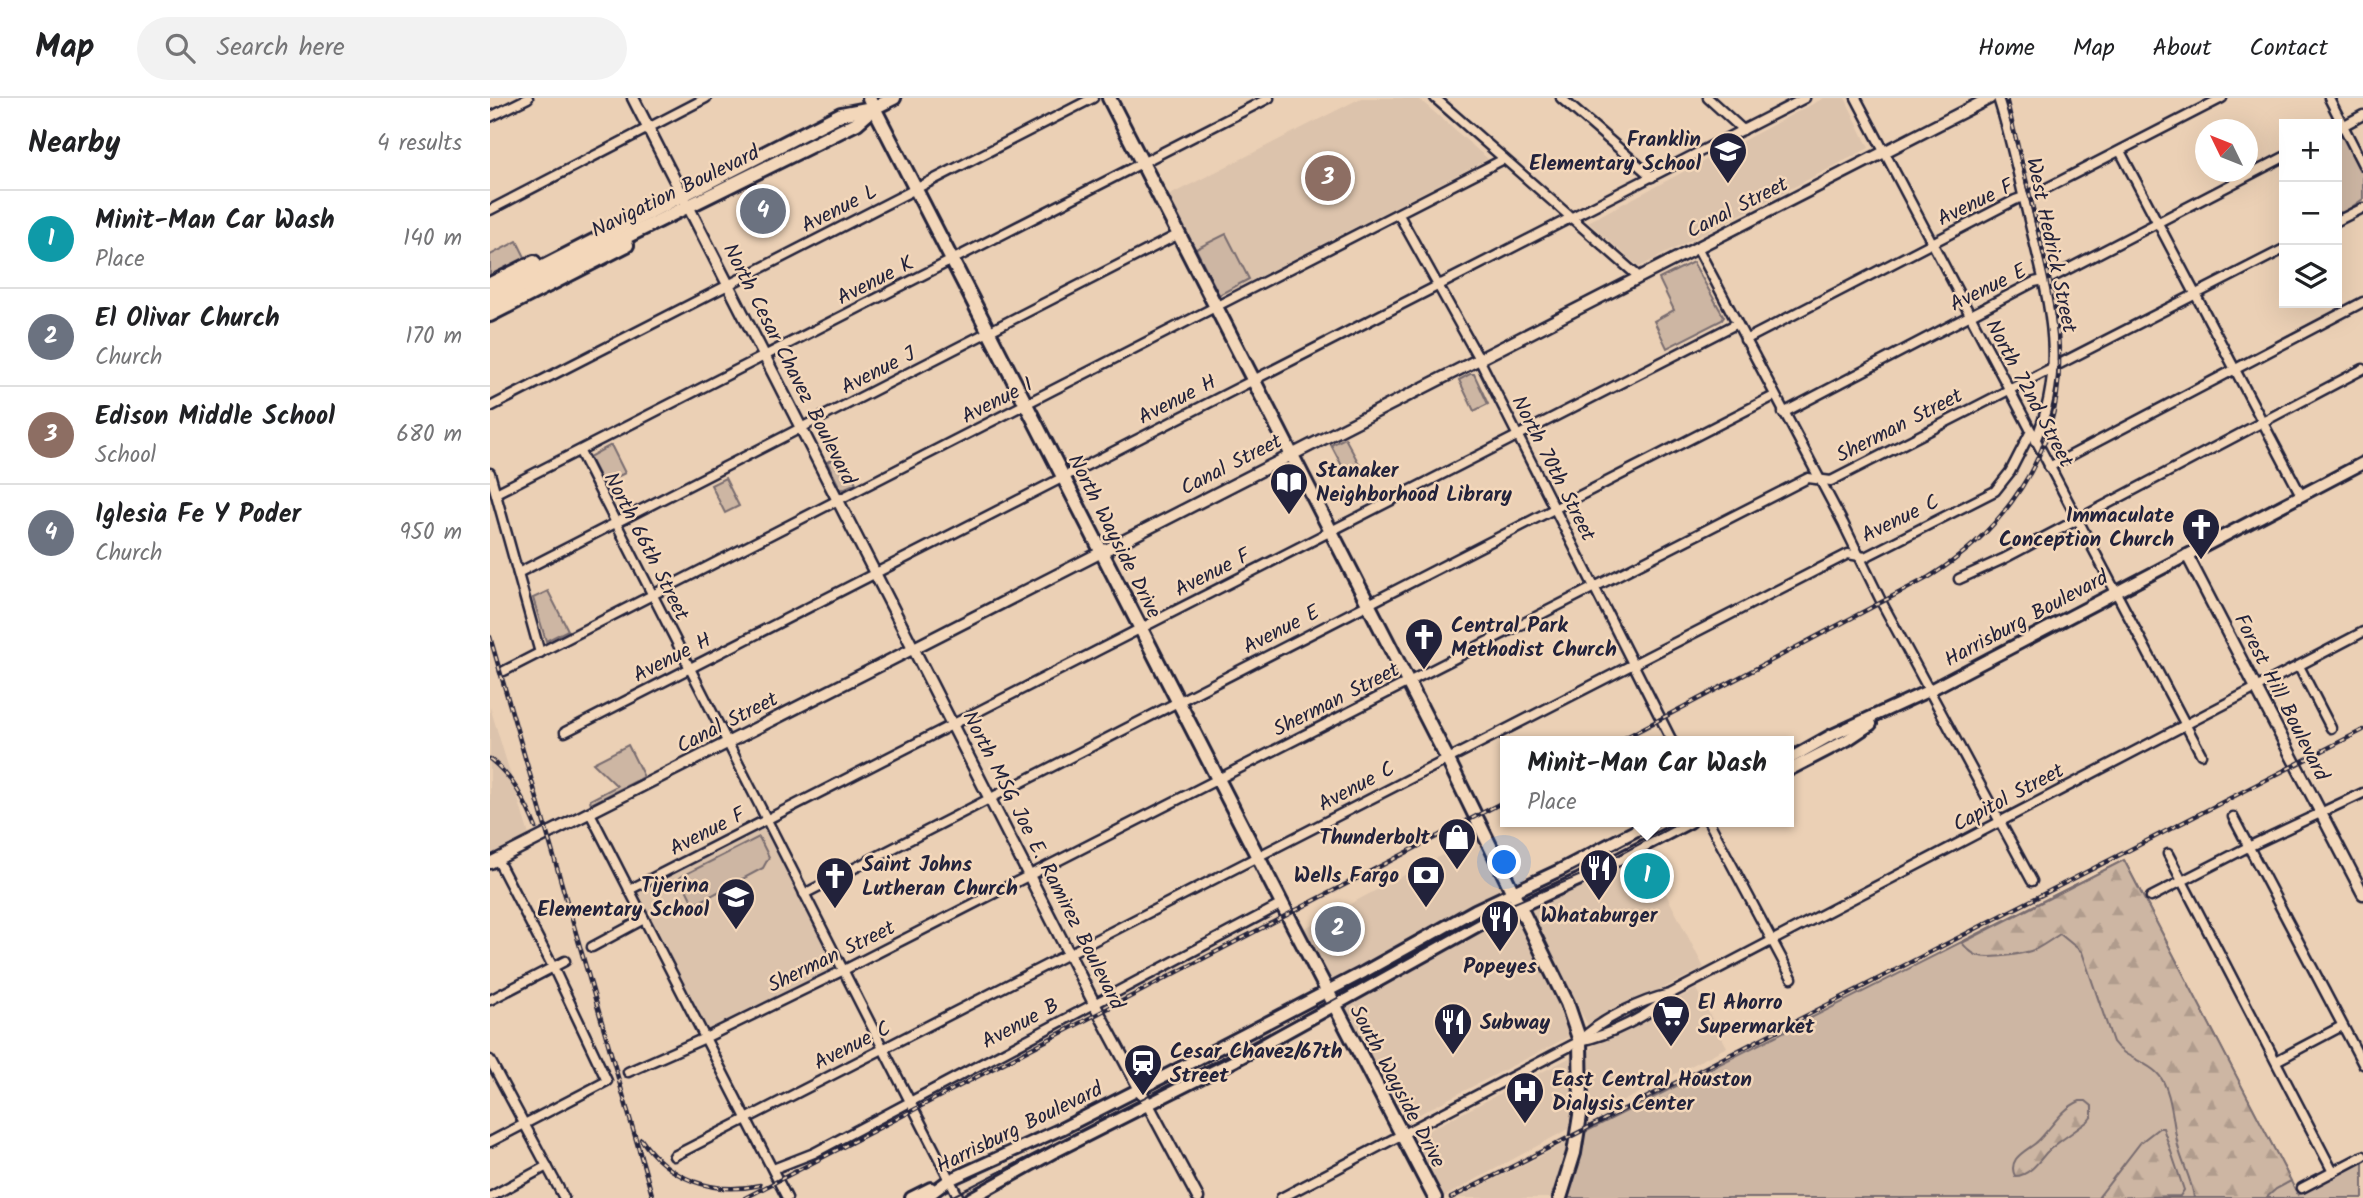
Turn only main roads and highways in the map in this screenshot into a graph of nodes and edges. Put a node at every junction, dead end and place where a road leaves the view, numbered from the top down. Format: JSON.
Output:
{"nodes":[{"id":1,"x":894,"y":98,"type":"edge"},
{"id":2,"x":1109,"y":98,"type":"edge"},
{"id":3,"x":872,"y":103,"type":"edge"},
{"id":4,"x":653,"y":209,"type":"junction"},
{"id":5,"x":648,"y":226,"type":"junction"},
{"id":6,"x":490,"y":284,"type":"edge"},
{"id":7,"x":515,"y":287,"type":"junction"},
{"id":8,"x":490,"y":294,"type":"edge"},
{"id":9,"x":490,"y":304,"type":"edge"},
{"id":10,"x":490,"y":315,"type":"edge"},
{"id":11,"x":2363,"y":463,"type":"edge"},
{"id":12,"x":1894,"y":708,"type":"junction"},
{"id":13,"x":1794,"y":756,"type":"edge"},
{"id":14,"x":1794,"y":768,"type":"edge"},
{"id":15,"x":1642,"y":827,"type":"edge"},
{"id":16,"x":1680,"y":827,"type":"edge"},
{"id":17,"x":1514,"y":892,"type":"junction"},
{"id":18,"x":1519,"y":905,"type":"junction"},
{"id":19,"x":1327,"y":992,"type":"junction"},
{"id":20,"x":1334,"y":1005,"type":"junction"},
{"id":21,"x":949,"y":1180,"type":"junction"},
{"id":22,"x":911,"y":1198,"type":"edge"},
{"id":23,"x":925,"y":1198,"type":"edge"},
{"id":24,"x":971,"y":1198,"type":"edge"},
{"id":25,"x":1435,"y":1198,"type":"edge"},
{"id":26,"x":1560,"y":1198,"type":"edge"}],
"edges":[{"from":1,"to":3,"type":"main road","name":"Navigation Boulevard"},
{"from":2,"to":17,"type":"main road"},
{"from":3,"to":4,"type":"main road","name":"Navigation Boulevard"},
{"from":3,"to":5,"type":"main road","name":"Navigation Boulevard"},
{"from":3,"to":19,"type":"main road","name":"North Wayside Drive"},
{"from":4,"to":6,"type":"main road"},
{"from":4,"to":7,"type":"main road","name":"Navigation Boulevard"},
{"from":5,"to":7,"type":"main road","name":"Navigation Boulevard"},
{"from":5,"to":10,"type":"main road"},
{"from":7,"to":8,"type":"main road","name":"Navigation Boulevard"},
{"from":7,"to":9,"type":"main road","name":"Navigation Boulevard"},
{"from":11,"to":12,"type":"main road","name":"Harrisburg Boulevard"},
{"from":12,"to":13,"type":"main road","name":"Harrisburg Boulevard"},
{"from":12,"to":14,"type":"main road","name":"Harrisburg Boulevard"},
{"from":15,"to":17,"type":"main road","name":"Harrisburg Boulevard"},
{"from":16,"to":18,"type":"main road","name":"Harrisburg Boulevard"},
{"from":17,"to":18,"type":"main road"},
{"from":17,"to":19,"type":"main road","name":"Harrisburg Boulevard"},
{"from":18,"to":20,"type":"main road","name":"Harrisburg Boulevard"},
{"from":18,"to":26,"type":"main road"},
{"from":19,"to":20,"type":"main road","name":"South Wayside Drive"},
{"from":19,"to":21,"type":"main road","name":"Harrisburg Boulevard"},
{"from":20,"to":24,"type":"main road","name":"Harrisburg Boulevard"},
{"from":20,"to":25,"type":"main road","name":"South Wayside Drive"},
{"from":21,"to":22,"type":"main road"},
{"from":21,"to":23,"type":"main road","name":"Harrisburg Boulevard"}]}
